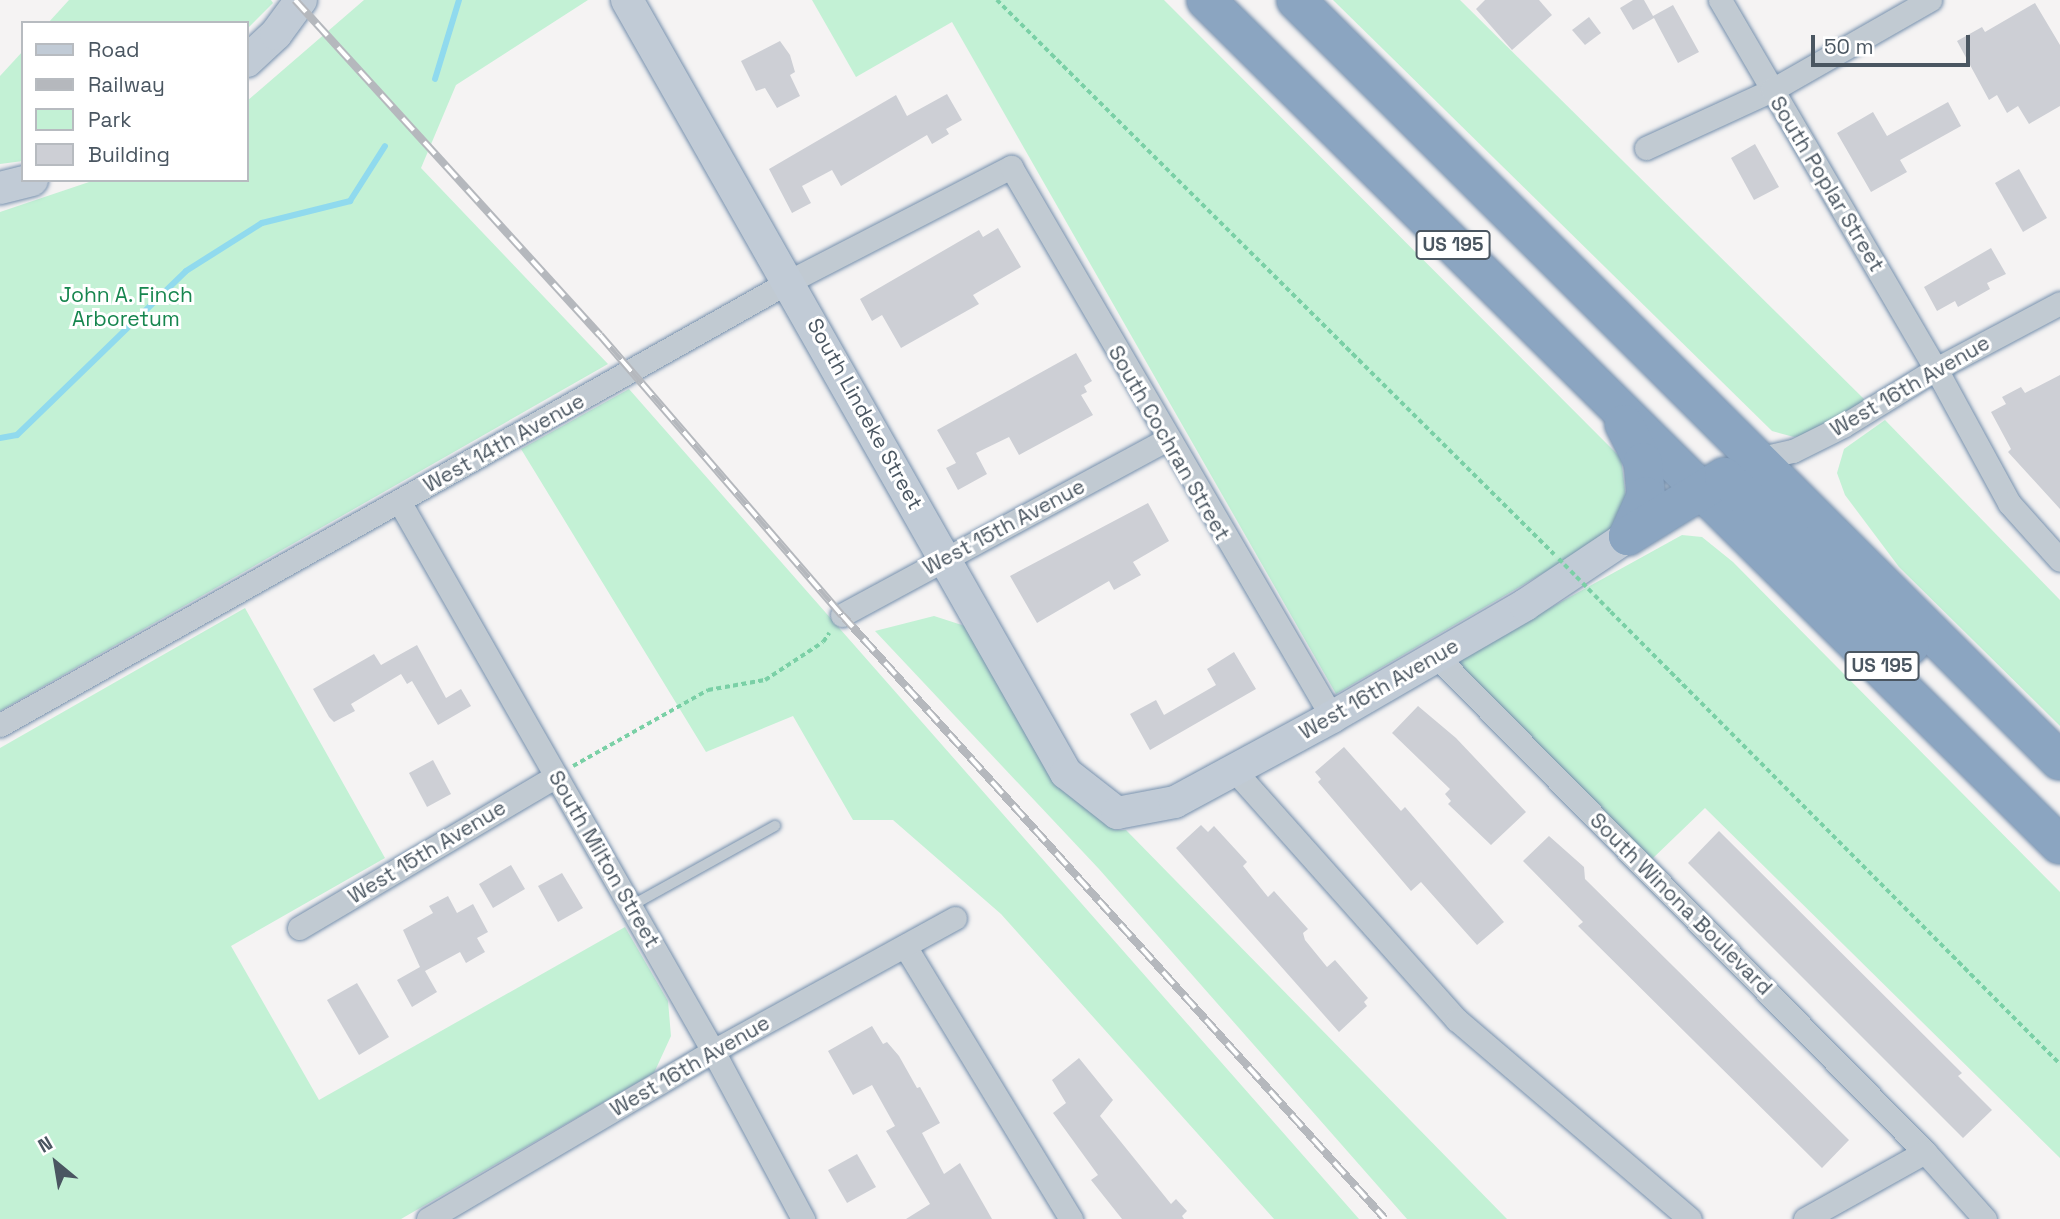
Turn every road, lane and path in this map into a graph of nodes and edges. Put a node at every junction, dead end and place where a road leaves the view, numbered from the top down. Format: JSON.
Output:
{"nodes":[{"id":1,"x":301,"y":0,"type":"edge"},
{"id":2,"x":627,"y":0,"type":"edge"},
{"id":3,"x":998,"y":0,"type":"edge"},
{"id":4,"x":1206,"y":0,"type":"edge"},
{"id":5,"x":1296,"y":0,"type":"edge"},
{"id":6,"x":1720,"y":0,"type":"edge"},
{"id":7,"x":1930,"y":0,"type":"edge"},
{"id":8,"x":248,"y":60,"type":"edge"},
{"id":9,"x":1772,"y":90,"type":"junction"},
{"id":10,"x":1646,"y":148,"type":"dead end"},
{"id":11,"x":1011,"y":167,"type":"joint"},
{"id":12,"x":24,"y":182,"type":"edge"},
{"id":13,"x":0,"y":188,"type":"edge"},
{"id":14,"x":790,"y":281,"type":"junction"},
{"id":15,"x":2060,"y":303,"type":"edge"},
{"id":16,"x":1936,"y":369,"type":"junction"},
{"id":17,"x":1610,"y":401,"type":"junction"},
{"id":18,"x":1166,"y":440,"type":"junction"},
{"id":19,"x":1757,"y":459,"type":"junction"},
{"id":20,"x":1712,"y":484,"type":"junction"},
{"id":21,"x":399,"y":501,"type":"junction"},
{"id":22,"x":1628,"y":536,"type":"junction"},
{"id":23,"x":945,"y":558,"type":"junction"},
{"id":24,"x":2060,"y":560,"type":"edge"},
{"id":25,"x":842,"y":615,"type":"joint"},
{"id":26,"x":1437,"y":657,"type":"junction"},
{"id":27,"x":1977,"y":679,"type":"junction"},
{"id":28,"x":1931,"y":715,"type":"junction"},
{"id":29,"x":1332,"y":718,"type":"junction"},
{"id":30,"x":0,"y":725,"type":"edge"},
{"id":31,"x":2060,"y":761,"type":"edge"},
{"id":32,"x":1234,"y":770,"type":"junction"},
{"id":33,"x":556,"y":776,"type":"junction"},
{"id":34,"x":1117,"y":814,"type":"joint"},
{"id":35,"x":775,"y":826,"type":"dead end"},
{"id":36,"x":2060,"y":845,"type":"edge"},
{"id":37,"x":631,"y":906,"type":"junction"},
{"id":38,"x":955,"y":918,"type":"dead end"},
{"id":39,"x":299,"y":928,"type":"dead end"},
{"id":40,"x":905,"y":946,"type":"junction"},
{"id":41,"x":713,"y":1051,"type":"junction"},
{"id":42,"x":2060,"y":1064,"type":"edge"},
{"id":43,"x":1925,"y":1152,"type":"junction"},
{"id":44,"x":428,"y":1219,"type":"edge"},
{"id":45,"x":803,"y":1219,"type":"edge"},
{"id":46,"x":1070,"y":1219,"type":"edge"},
{"id":47,"x":1690,"y":1219,"type":"edge"},
{"id":48,"x":1805,"y":1219,"type":"edge"},
{"id":49,"x":1985,"y":1219,"type":"edge"}],
"edges":[{"from":1,"to":8,"type":"street"},
{"from":2,"to":14,"type":"street","name":"South Lindeke Street"},
{"from":3,"to":42,"type":"path","bridge":true},
{"from":4,"to":17,"type":"highway","number":"US 195"},
{"from":5,"to":19,"type":"highway","number":"US 195"},
{"from":6,"to":9,"type":"street","name":"South Poplar Street"},
{"from":7,"to":9,"type":"street"},
{"from":9,"to":10,"type":"street"},
{"from":9,"to":16,"type":"street","name":"South Poplar Street"},
{"from":11,"to":14,"type":"street","name":"West 14th Avenue"},
{"from":11,"to":18,"type":"street","name":"South Cochran Street"},
{"from":12,"to":13,"type":"street"},
{"from":14,"to":21,"type":"street","name":"West 14th Avenue"},
{"from":14,"to":23,"type":"street","name":"South Lindeke Street"},
{"from":15,"to":16,"type":"street","name":"West 16th Avenue"},
{"from":16,"to":19,"type":"street","name":"West 16th Avenue"},
{"from":16,"to":24,"type":"street","name":"South Poplar Street"},
{"from":17,"to":20,"type":"highway","number":"US 195"},
{"from":17,"to":22,"type":"highway"},
{"from":18,"to":23,"type":"street","name":"West 15th Avenue"},
{"from":18,"to":29,"type":"street","name":"South Cochran Street"},
{"from":19,"to":20,"type":"highway"},
{"from":19,"to":27,"type":"highway","number":"US 195"},
{"from":20,"to":22,"type":"highway"},
{"from":20,"to":27,"type":"highway"},
{"from":20,"to":28,"type":"highway","number":"US 195"},
{"from":21,"to":30,"type":"street","name":"West 14th Avenue"},
{"from":21,"to":33,"type":"street","name":"South Milton Street"},
{"from":22,"to":26,"type":"street","name":"West 16th Avenue"},
{"from":22,"to":28,"type":"highway"},
{"from":23,"to":25,"type":"street","name":"West 15th Avenue"},
{"from":23,"to":34,"type":"street","name":"South Lindeke Street"},
{"from":25,"to":33,"type":"path"},
{"from":26,"to":29,"type":"street","name":"West 16th Avenue"},
{"from":26,"to":43,"type":"street","name":"South Winona Boulevard"},
{"from":27,"to":31,"type":"highway","number":"US 195"},
{"from":28,"to":36,"type":"highway","number":"US 195"},
{"from":29,"to":32,"type":"street","name":"West 16th Avenue"},
{"from":32,"to":34,"type":"street","name":"West 16th Avenue"},
{"from":32,"to":47,"type":"street"},
{"from":33,"to":37,"type":"street","name":"South Milton Street"},
{"from":33,"to":39,"type":"street","name":"West 15th Avenue"},
{"from":35,"to":37,"type":"lane"},
{"from":37,"to":41,"type":"street","name":"South Milton Street"},
{"from":38,"to":40,"type":"street","name":"West 16th Avenue"},
{"from":40,"to":41,"type":"street","name":"West 16th Avenue"},
{"from":40,"to":46,"type":"street"},
{"from":41,"to":44,"type":"street","name":"West 16th Avenue"},
{"from":41,"to":45,"type":"street","name":"South Milton Street"},
{"from":43,"to":48,"type":"street"},
{"from":43,"to":49,"type":"street","name":"South Winona Boulevard"}]}
